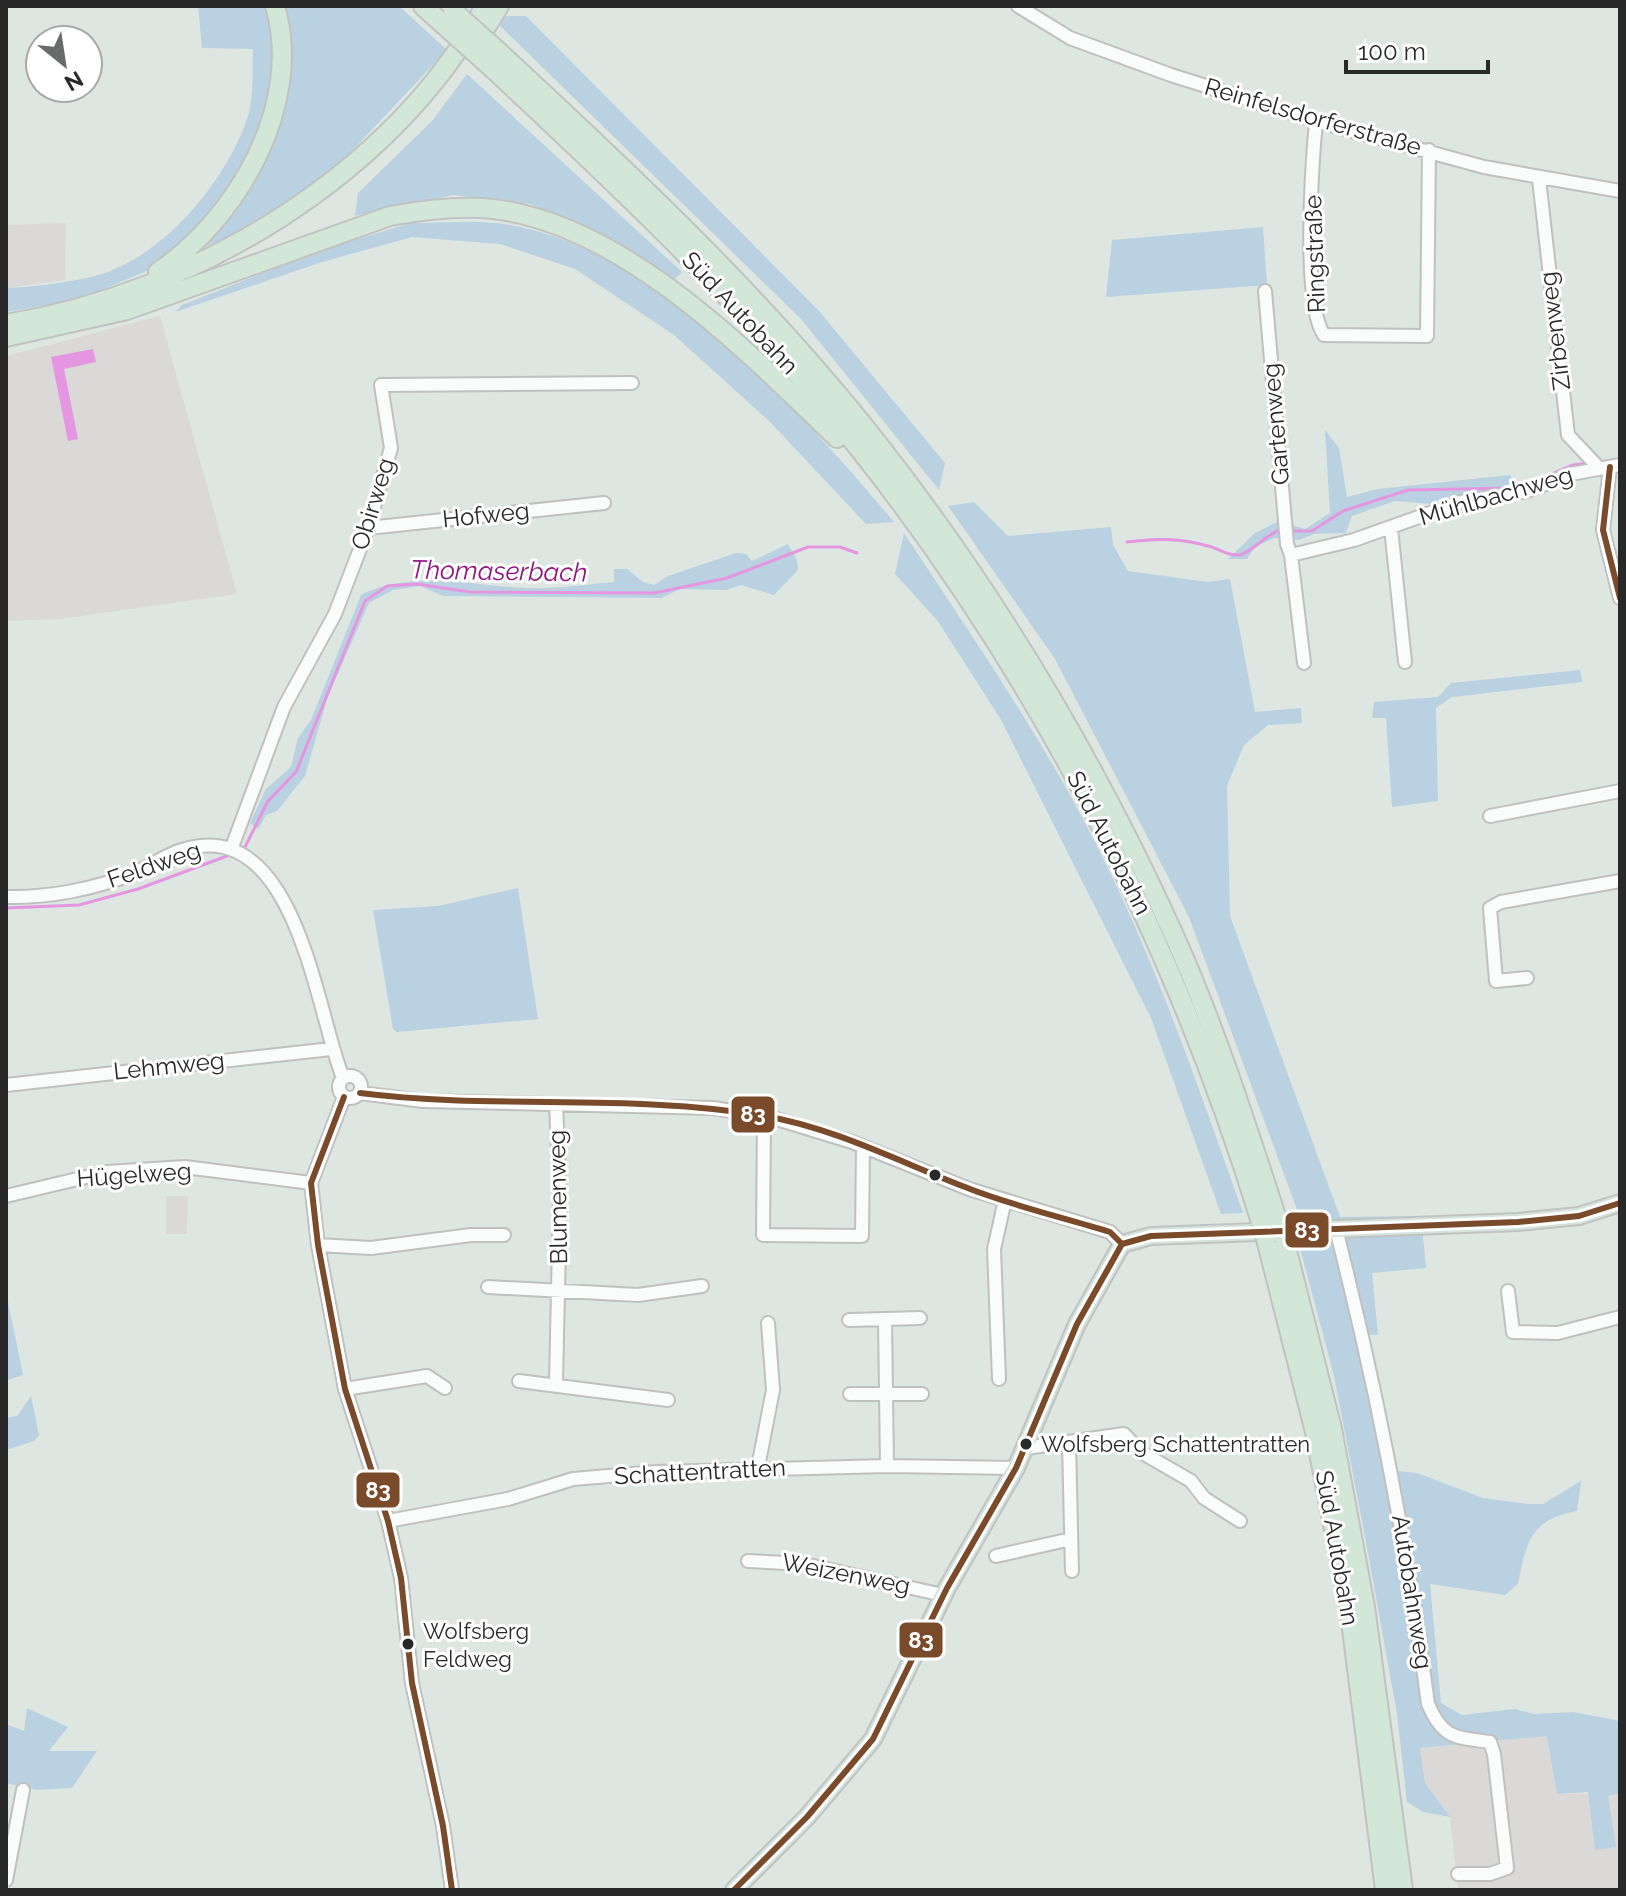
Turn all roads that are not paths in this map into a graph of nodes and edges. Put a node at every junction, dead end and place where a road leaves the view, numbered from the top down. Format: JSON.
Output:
{"nodes":[{"id":1,"x":275,"y":6,"type":"edge"},
{"id":2,"x":423,"y":6,"type":"edge"},
{"id":3,"x":485,"y":6,"type":"edge"},
{"id":4,"x":499,"y":6,"type":"edge"},
{"id":5,"x":1018,"y":6,"type":"edge"},
{"id":6,"x":448,"y":14,"type":"edge"},
{"id":7,"x":495,"y":60,"type":"junction"},
{"id":8,"x":1316,"y":121,"type":"junction"},
{"id":9,"x":1429,"y":150,"type":"junction"},
{"id":10,"x":1539,"y":179,"type":"junction"},
{"id":11,"x":1620,"y":191,"type":"edge"},
{"id":12,"x":137,"y":286,"type":"junction"},
{"id":13,"x":1265,"y":291,"type":"dead end"},
{"id":14,"x":85,"y":319,"type":"junction"},
{"id":15,"x":6,"y":324,"type":"edge"},
{"id":16,"x":6,"y":337,"type":"edge"},
{"id":17,"x":632,"y":383,"type":"dead end"},
{"id":18,"x":1603,"y":465,"type":"edge"},
{"id":19,"x":888,"y":486,"type":"junction"},
{"id":20,"x":604,"y":503,"type":"dead end"},
{"id":21,"x":368,"y":528,"type":"junction"},
{"id":22,"x":1391,"y":528,"type":"junction"},
{"id":23,"x":1291,"y":555,"type":"junction"},
{"id":24,"x":1620,"y":598,"type":"edge"},
{"id":25,"x":1405,"y":662,"type":"dead end"},
{"id":26,"x":1304,"y":663,"type":"dead end"},
{"id":27,"x":1620,"y":791,"type":"edge"},
{"id":28,"x":1490,"y":816,"type":"dead end"},
{"id":29,"x":232,"y":847,"type":"junction"},
{"id":30,"x":1620,"y":881,"type":"edge"},
{"id":31,"x":6,"y":897,"type":"edge"},
{"id":32,"x":1527,"y":978,"type":"dead end"},
{"id":33,"x":331,"y":1049,"type":"junction"},
{"id":34,"x":343,"y":1078,"type":"junction"},
{"id":35,"x":6,"y":1085,"type":"edge"},
{"id":36,"x":360,"y":1093,"type":"junction"},
{"id":37,"x":344,"y":1097,"type":"junction"},
{"id":38,"x":556,"y":1104,"type":"junction"},
{"id":39,"x":764,"y":1116,"type":"junction"},
{"id":40,"x":863,"y":1146,"type":"junction"},
{"id":41,"x":311,"y":1183,"type":"junction"},
{"id":42,"x":6,"y":1196,"type":"edge"},
{"id":43,"x":1005,"y":1200,"type":"junction"},
{"id":44,"x":1620,"y":1203,"type":"edge"},
{"id":45,"x":1336,"y":1229,"type":"junction"},
{"id":46,"x":1273,"y":1230,"type":"junction"},
{"id":47,"x":504,"y":1235,"type":"dead end"},
{"id":48,"x":1122,"y":1244,"type":"junction"},
{"id":49,"x":318,"y":1245,"type":"junction"},
{"id":50,"x":702,"y":1286,"type":"dead end"},
{"id":51,"x":488,"y":1287,"type":"dead end"},
{"id":52,"x":559,"y":1289,"type":"junction"},
{"id":53,"x":1508,"y":1291,"type":"dead end"},
{"id":54,"x":1620,"y":1317,"type":"edge"},
{"id":55,"x":920,"y":1318,"type":"dead end"},
{"id":56,"x":885,"y":1319,"type":"junction"},
{"id":57,"x":849,"y":1320,"type":"dead end"},
{"id":58,"x":768,"y":1323,"type":"dead end"},
{"id":59,"x":999,"y":1379,"type":"dead end"},
{"id":60,"x":519,"y":1381,"type":"dead end"},
{"id":61,"x":556,"y":1383,"type":"junction"},
{"id":62,"x":445,"y":1388,"type":"dead end"},
{"id":63,"x":345,"y":1389,"type":"junction"},
{"id":64,"x":850,"y":1394,"type":"dead end"},
{"id":65,"x":886,"y":1394,"type":"junction"},
{"id":66,"x":922,"y":1394,"type":"dead end"},
{"id":67,"x":668,"y":1400,"type":"dead end"},
{"id":68,"x":1069,"y":1442,"type":"junction"},
{"id":69,"x":1026,"y":1448,"type":"junction"},
{"id":70,"x":887,"y":1466,"type":"junction"},
{"id":71,"x":758,"y":1467,"type":"junction"},
{"id":72,"x":1016,"y":1468,"type":"junction"},
{"id":73,"x":388,"y":1521,"type":"junction"},
{"id":74,"x":1240,"y":1521,"type":"dead end"},
{"id":75,"x":1071,"y":1539,"type":"junction"},
{"id":76,"x":996,"y":1556,"type":"dead end"},
{"id":77,"x":748,"y":1561,"type":"dead end"},
{"id":78,"x":1072,"y":1571,"type":"dead end"},
{"id":79,"x":943,"y":1595,"type":"junction"},
{"id":80,"x":23,"y":1790,"type":"dead end"},
{"id":81,"x":1458,"y":1874,"type":"dead end"},
{"id":82,"x":6,"y":1880,"type":"edge"},
{"id":83,"x":452,"y":1890,"type":"edge"},
{"id":84,"x":734,"y":1890,"type":"edge"},
{"id":85,"x":1385,"y":1890,"type":"edge"},
{"id":86,"x":1403,"y":1890,"type":"edge"}],
"edges":[{"from":1,"to":12,"type":"highway"},
{"from":2,"to":6,"type":"highway","name":"Süd Autobahn"},
{"from":3,"to":12,"type":"highway"},
{"from":4,"to":14,"type":"highway"},
{"from":5,"to":8,"type":"street","name":"Reinfelsdorferstraße"},
{"from":6,"to":7,"type":"highway","name":"Süd Autobahn","bridge":true},
{"from":7,"to":19,"type":"highway","name":"Süd Autobahn"},
{"from":7,"to":46,"type":"highway","name":"Süd Autobahn"},
{"from":8,"to":9,"type":"street","name":"Reinfelsdorferstraße"},
{"from":8,"to":9,"type":"street","name":"Ringstraße"},
{"from":9,"to":10,"type":"street","name":"Reinfelsdorferstraße"},
{"from":10,"to":11,"type":"street","name":"Reinfelsdorferstraße"},
{"from":10,"to":18,"type":"street","name":"Zirbenweg"},
{"from":12,"to":15,"type":"highway"},
{"from":13,"to":23,"type":"street","name":"Gartenweg"},
{"from":14,"to":16,"type":"highway"},
{"from":14,"to":19,"type":"highway"},
{"from":17,"to":21,"type":"street","name":"Obirweg"},
{"from":18,"to":22,"type":"street","name":"Mühlbachweg"},
{"from":18,"to":24,"type":"street"},
{"from":19,"to":46,"type":"highway","name":"Süd Autobahn"},
{"from":20,"to":21,"type":"street","name":"Hofweg"},
{"from":21,"to":29,"type":"street","name":"Obirweg"},
{"from":22,"to":23,"type":"street","name":"Mühlbachweg"},
{"from":22,"to":25,"type":"street"},
{"from":23,"to":26,"type":"street","name":"Gartenweg"},
{"from":27,"to":28,"type":"street"},
{"from":29,"to":31,"type":"street","name":"Feldweg"},
{"from":29,"to":33,"type":"street","name":"Feldweg"},
{"from":30,"to":32,"type":"street"},
{"from":33,"to":34,"type":"street","name":"Feldweg"},
{"from":33,"to":35,"type":"street","name":"Lehmweg"},
{"from":34,"to":36,"type":"street"},
{"from":34,"to":37,"type":"street"},
{"from":36,"to":37,"type":"street"},
{"from":36,"to":38,"type":"street"},
{"from":37,"to":41,"type":"street"},
{"from":38,"to":39,"type":"street"},
{"from":38,"to":52,"type":"street","name":"Blumenweg"},
{"from":39,"to":40,"type":"street"},
{"from":39,"to":40,"type":"street"},
{"from":40,"to":43,"type":"street"},
{"from":41,"to":42,"type":"street","name":"Hügelweg"},
{"from":41,"to":49,"type":"street"},
{"from":43,"to":48,"type":"street"},
{"from":43,"to":59,"type":"street"},
{"from":44,"to":45,"type":"main road"},
{"from":45,"to":48,"type":"main road"},
{"from":45,"to":81,"type":"street","name":"Autobahnweg"},
{"from":46,"to":85,"type":"highway","name":"Süd Autobahn"},
{"from":46,"to":86,"type":"highway","name":"Süd Autobahn"},
{"from":47,"to":49,"type":"street"},
{"from":48,"to":69,"type":"main road"},
{"from":49,"to":63,"type":"street"},
{"from":50,"to":52,"type":"street","name":"Blumenweg"},
{"from":51,"to":52,"type":"street","name":"Blumenweg"},
{"from":52,"to":61,"type":"street","name":"Blumenweg"},
{"from":53,"to":54,"type":"street"},
{"from":55,"to":56,"type":"street"},
{"from":56,"to":57,"type":"street"},
{"from":56,"to":65,"type":"street"},
{"from":58,"to":71,"type":"street"},
{"from":60,"to":61,"type":"street"},
{"from":61,"to":67,"type":"street"},
{"from":62,"to":63,"type":"street"},
{"from":63,"to":73,"type":"street"},
{"from":64,"to":65,"type":"street"},
{"from":65,"to":66,"type":"street"},
{"from":65,"to":70,"type":"street"},
{"from":68,"to":69,"type":"street"},
{"from":68,"to":74,"type":"street"},
{"from":68,"to":75,"type":"street"},
{"from":69,"to":72,"type":"main road"},
{"from":70,"to":71,"type":"street","name":"Schattentratten"},
{"from":70,"to":72,"type":"street","name":"Schattentratten"},
{"from":71,"to":73,"type":"street","name":"Schattentratten"},
{"from":72,"to":79,"type":"main road"},
{"from":73,"to":83,"type":"street"},
{"from":75,"to":76,"type":"street"},
{"from":75,"to":78,"type":"street"},
{"from":77,"to":79,"type":"street","name":"Weizenweg"},
{"from":79,"to":84,"type":"main road"},
{"from":80,"to":82,"type":"street"}]}
